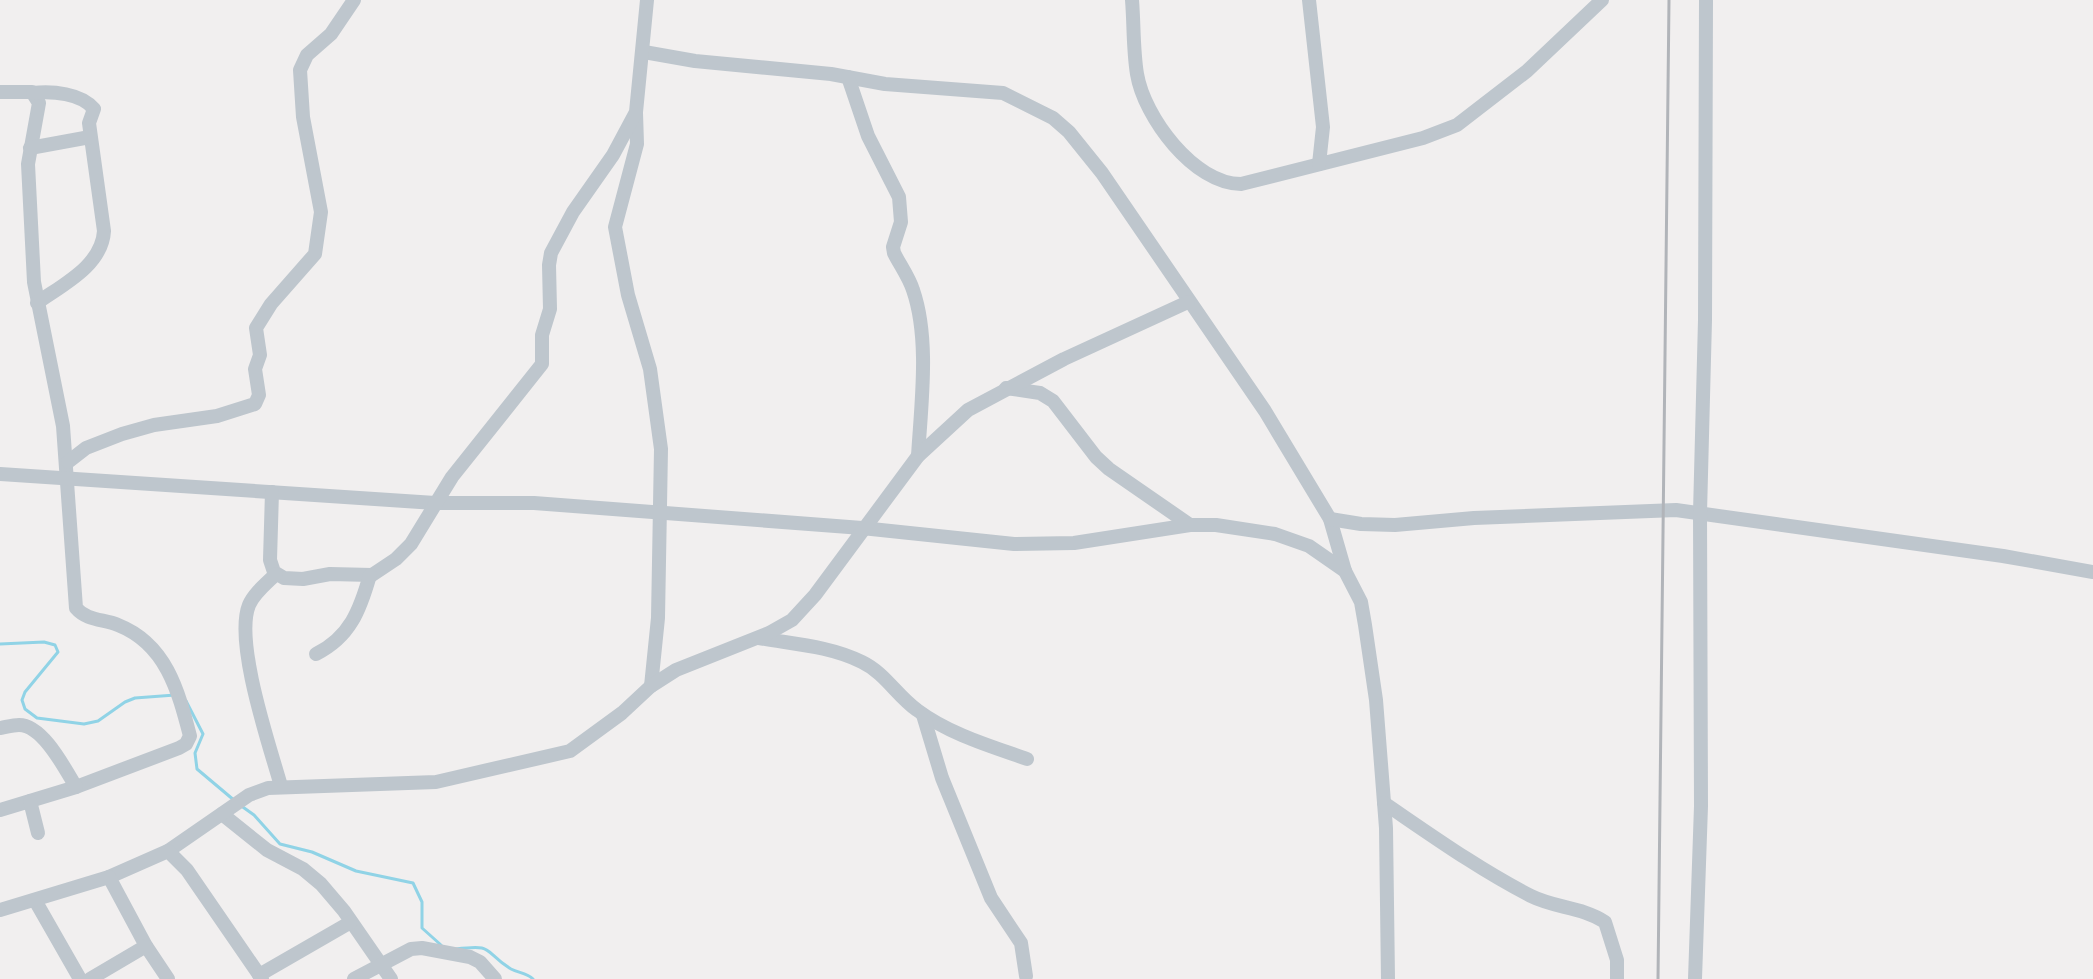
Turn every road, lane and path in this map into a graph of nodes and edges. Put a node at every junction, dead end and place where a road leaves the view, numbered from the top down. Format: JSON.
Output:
{"nodes":[{"id":1,"x":354,"y":0,"type":"edge"},
{"id":2,"x":659,"y":0,"type":"edge"},
{"id":3,"x":1131,"y":0,"type":"edge"},
{"id":4,"x":1309,"y":0,"type":"edge"},
{"id":5,"x":1602,"y":0,"type":"edge"},
{"id":6,"x":1706,"y":0,"type":"edge"},
{"id":7,"x":647,"y":4,"type":"edge"},
{"id":8,"x":644,"y":52,"type":"junction"},
{"id":9,"x":848,"y":77,"type":"junction"},
{"id":10,"x":0,"y":92,"type":"edge"},
{"id":11,"x":33,"y":93,"type":"junction"},
{"id":12,"x":636,"y":112,"type":"junction"},
{"id":13,"x":90,"y":136,"type":"junction"},
{"id":14,"x":30,"y":147,"type":"junction"},
{"id":15,"x":1319,"y":164,"type":"junction"},
{"id":16,"x":1188,"y":302,"type":"junction"},
{"id":17,"x":37,"y":303,"type":"junction"},
{"id":18,"x":1006,"y":388,"type":"junction"},
{"id":19,"x":918,"y":456,"type":"junction"},
{"id":20,"x":68,"y":462,"type":"junction"},
{"id":21,"x":0,"y":474,"type":"edge"},
{"id":22,"x":68,"y":478,"type":"junction"},
{"id":23,"x":272,"y":492,"type":"junction"},
{"id":24,"x":435,"y":503,"type":"junction"},
{"id":25,"x":660,"y":513,"type":"junction"},
{"id":26,"x":1700,"y":513,"type":"junction"},
{"id":27,"x":1330,"y":519,"type":"junction"},
{"id":28,"x":1190,"y":525,"type":"junction"},
{"id":29,"x":862,"y":528,"type":"junction"},
{"id":30,"x":1345,"y":571,"type":"junction"},
{"id":31,"x":2093,"y":572,"type":"edge"},
{"id":32,"x":276,"y":574,"type":"junction"},
{"id":33,"x":370,"y":575,"type":"junction"},
{"id":34,"x":759,"y":638,"type":"junction"},
{"id":35,"x":316,"y":654,"type":"dead end"},
{"id":36,"x":651,"y":686,"type":"junction"},
{"id":37,"x":923,"y":715,"type":"junction"},
{"id":38,"x":0,"y":728,"type":"edge"},
{"id":39,"x":1027,"y":759,"type":"dead end"},
{"id":40,"x":281,"y":786,"type":"junction"},
{"id":41,"x":76,"y":787,"type":"junction"},
{"id":42,"x":30,"y":801,"type":"junction"},
{"id":43,"x":1384,"y":803,"type":"junction"},
{"id":44,"x":0,"y":810,"type":"edge"},
{"id":45,"x":222,"y":814,"type":"junction"},
{"id":46,"x":38,"y":833,"type":"dead end"},
{"id":47,"x":168,"y":851,"type":"junction"},
{"id":48,"x":109,"y":877,"type":"junction"},
{"id":49,"x":36,"y":902,"type":"junction"},
{"id":50,"x":0,"y":910,"type":"edge"},
{"id":51,"x":351,"y":922,"type":"junction"},
{"id":52,"x":146,"y":946,"type":"junction"},
{"id":53,"x":382,"y":965,"type":"junction"},
{"id":54,"x":1026,"y":976,"type":"dead end"},
{"id":55,"x":260,"y":977,"type":"edge"},
{"id":56,"x":80,"y":979,"type":"edge"},
{"id":57,"x":90,"y":979,"type":"edge"},
{"id":58,"x":168,"y":979,"type":"edge"},
{"id":59,"x":354,"y":979,"type":"edge"},
{"id":60,"x":391,"y":979,"type":"edge"},
{"id":61,"x":495,"y":979,"type":"edge"},
{"id":62,"x":1388,"y":979,"type":"edge"},
{"id":63,"x":1617,"y":979,"type":"edge"},
{"id":64,"x":1695,"y":979,"type":"edge"}],
"edges":[{"from":1,"to":20,"type":"street"},
{"from":2,"to":7,"type":"street"},
{"from":3,"to":15,"type":"street"},
{"from":4,"to":15,"type":"street"},
{"from":5,"to":15,"type":"street"},
{"from":6,"to":26,"type":"street"},
{"from":7,"to":8,"type":"street"},
{"from":8,"to":9,"type":"street"},
{"from":8,"to":12,"type":"street"},
{"from":9,"to":16,"type":"street"},
{"from":9,"to":19,"type":"street"},
{"from":10,"to":11,"type":"street"},
{"from":11,"to":13,"type":"street"},
{"from":11,"to":14,"type":"street"},
{"from":12,"to":24,"type":"street"},
{"from":12,"to":25,"type":"street"},
{"from":13,"to":14,"type":"street"},
{"from":13,"to":17,"type":"street"},
{"from":14,"to":17,"type":"street"},
{"from":16,"to":18,"type":"street"},
{"from":16,"to":27,"type":"street"},
{"from":17,"to":20,"type":"street"},
{"from":18,"to":19,"type":"street"},
{"from":18,"to":28,"type":"street"},
{"from":19,"to":29,"type":"street"},
{"from":20,"to":22,"type":"street"},
{"from":21,"to":22,"type":"street"},
{"from":22,"to":23,"type":"street"},
{"from":22,"to":41,"type":"street"},
{"from":23,"to":24,"type":"street"},
{"from":23,"to":32,"type":"street"},
{"from":24,"to":25,"type":"street"},
{"from":24,"to":33,"type":"street"},
{"from":25,"to":29,"type":"street"},
{"from":25,"to":36,"type":"street"},
{"from":26,"to":27,"type":"street"},
{"from":26,"to":31,"type":"street"},
{"from":26,"to":64,"type":"street"},
{"from":27,"to":30,"type":"street"},
{"from":28,"to":29,"type":"street"},
{"from":28,"to":30,"type":"street"},
{"from":29,"to":34,"type":"street"},
{"from":30,"to":43,"type":"street"},
{"from":32,"to":33,"type":"street"},
{"from":32,"to":40,"type":"street"},
{"from":33,"to":35,"type":"street"},
{"from":34,"to":36,"type":"street"},
{"from":34,"to":37,"type":"street"},
{"from":36,"to":40,"type":"street"},
{"from":37,"to":39,"type":"street"},
{"from":37,"to":54,"type":"street"},
{"from":38,"to":41,"type":"street"},
{"from":40,"to":45,"type":"street"},
{"from":41,"to":42,"type":"street"},
{"from":42,"to":44,"type":"street"},
{"from":42,"to":46,"type":"street"},
{"from":43,"to":62,"type":"street"},
{"from":43,"to":63,"type":"street"},
{"from":45,"to":47,"type":"street"},
{"from":45,"to":51,"type":"street"},
{"from":47,"to":48,"type":"street"},
{"from":47,"to":55,"type":"street"},
{"from":48,"to":49,"type":"street"},
{"from":48,"to":52,"type":"street"},
{"from":49,"to":50,"type":"street"},
{"from":49,"to":56,"type":"street"},
{"from":51,"to":53,"type":"street"},
{"from":51,"to":55,"type":"street"},
{"from":52,"to":57,"type":"street"},
{"from":52,"to":58,"type":"street"},
{"from":53,"to":59,"type":"street"},
{"from":53,"to":60,"type":"street"},
{"from":53,"to":61,"type":"street"}]}
